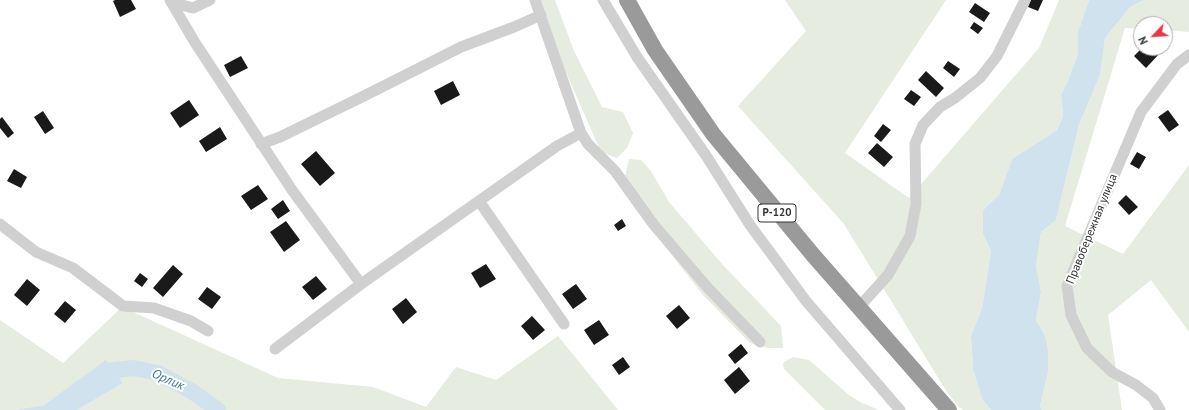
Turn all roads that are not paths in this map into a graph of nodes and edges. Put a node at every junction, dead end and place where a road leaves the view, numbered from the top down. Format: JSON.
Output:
{"nodes":[{"id":1,"x":210,"y":0,"type":"edge"},
{"id":2,"x":535,"y":0,"type":"edge"},
{"id":3,"x":603,"y":0,"type":"edge"},
{"id":4,"x":627,"y":0,"type":"edge"},
{"id":5,"x":1025,"y":0,"type":"edge"},
{"id":6,"x":171,"y":1,"type":"edge"},
{"id":7,"x":541,"y":14,"type":"junction"},
{"id":8,"x":1189,"y":55,"type":"edge"},
{"id":9,"x":581,"y":133,"type":"junction"},
{"id":10,"x":261,"y":144,"type":"junction"},
{"id":11,"x":479,"y":201,"type":"junction"},
{"id":12,"x":0,"y":224,"type":"edge"},
{"id":13,"x":361,"y":284,"type":"junction"},
{"id":14,"x":859,"y":307,"type":"junction"},
{"id":15,"x":564,"y":324,"type":"dead end"},
{"id":16,"x":208,"y":331,"type":"dead end"},
{"id":17,"x":760,"y":342,"type":"dead end"},
{"id":18,"x":275,"y":349,"type":"dead end"},
{"id":19,"x":900,"y":410,"type":"edge"},
{"id":20,"x":949,"y":410,"type":"edge"},
{"id":21,"x":1160,"y":410,"type":"edge"}],
"edges":[{"from":1,"to":6,"type":"street"},
{"from":2,"to":7,"type":"street"},
{"from":3,"to":19,"type":"street"},
{"from":4,"to":14,"type":"highway","number":"Р-120"},
{"from":5,"to":14,"type":"street"},
{"from":6,"to":10,"type":"street"},
{"from":7,"to":9,"type":"street"},
{"from":7,"to":10,"type":"street"},
{"from":8,"to":21,"type":"street","name":"Правобережная улица"},
{"from":9,"to":11,"type":"street"},
{"from":9,"to":17,"type":"street"},
{"from":10,"to":13,"type":"street"},
{"from":11,"to":13,"type":"street"},
{"from":11,"to":15,"type":"street"},
{"from":12,"to":16,"type":"street"},
{"from":13,"to":18,"type":"street"},
{"from":14,"to":20,"type":"highway","number":"Р-120"}]}
